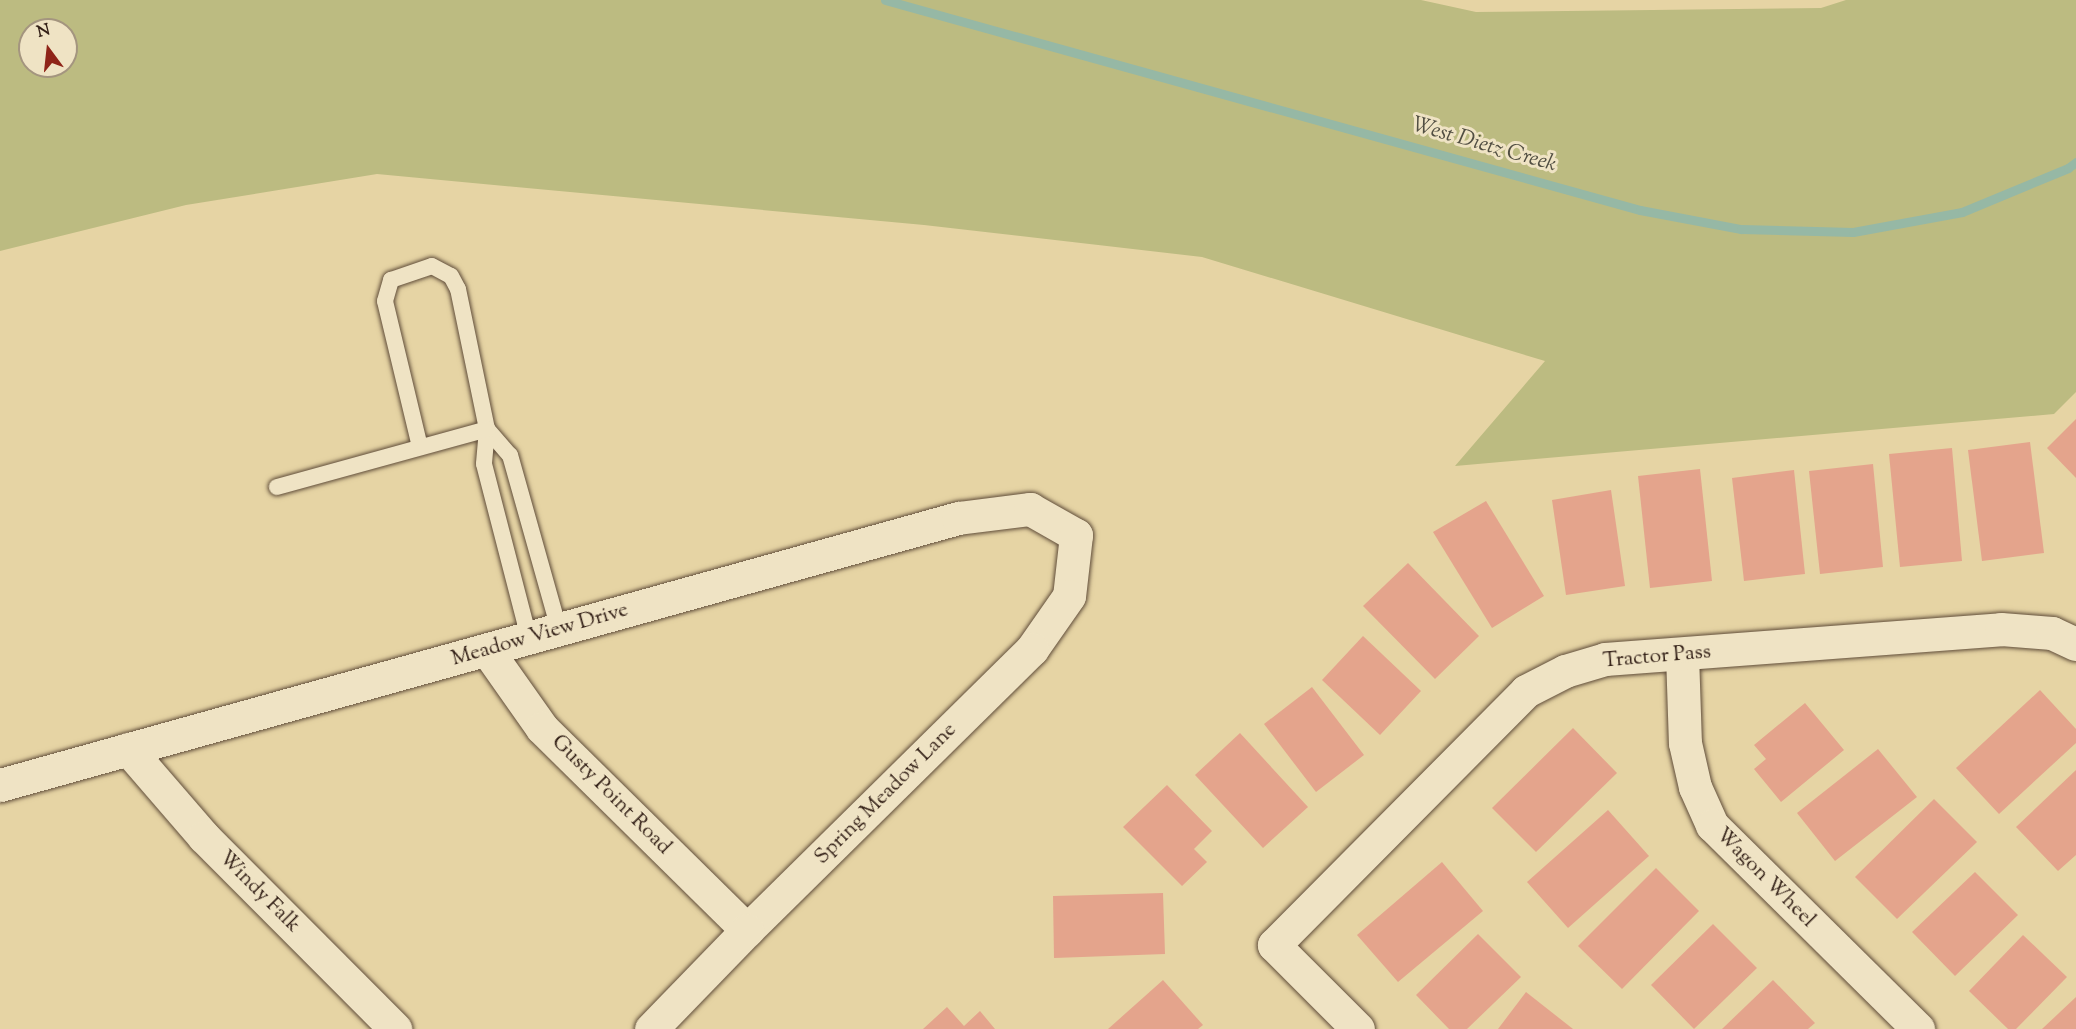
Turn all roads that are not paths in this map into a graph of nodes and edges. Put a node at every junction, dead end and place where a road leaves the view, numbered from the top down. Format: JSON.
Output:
{"nodes":[{"id":1,"x":487,"y":429,"type":"junction"},
{"id":2,"x":420,"y":447,"type":"junction"},
{"id":3,"x":277,"y":487,"type":"dead end"},
{"id":4,"x":1076,"y":535,"type":"joint"},
{"id":5,"x":544,"y":634,"type":"junction"},
{"id":6,"x":2076,"y":644,"type":"edge"},
{"id":7,"x":487,"y":650,"type":"junction"},
{"id":8,"x":1682,"y":654,"type":"junction"},
{"id":9,"x":128,"y":749,"type":"junction"},
{"id":10,"x":0,"y":785,"type":"edge"},
{"id":11,"x":747,"y":930,"type":"junction"},
{"id":12,"x":395,"y":1029,"type":"edge"},
{"id":13,"x":651,"y":1029,"type":"edge"},
{"id":14,"x":1358,"y":1029,"type":"edge"},
{"id":15,"x":1918,"y":1029,"type":"edge"}],
"edges":[{"from":1,"to":2,"type":"lane"},
{"from":1,"to":2,"type":"lane"},
{"from":1,"to":5,"type":"lane"},
{"from":1,"to":5,"type":"lane"},
{"from":2,"to":3,"type":"lane"},
{"from":4,"to":5,"type":"street","name":"Meadow View Drive"},
{"from":4,"to":11,"type":"street","name":"Spring Meadow Lane"},
{"from":5,"to":7,"type":"street","name":"Meadow View Drive"},
{"from":6,"to":8,"type":"street","name":"Tractor Pass"},
{"from":7,"to":9,"type":"street","name":"Meadow View Drive"},
{"from":7,"to":11,"type":"street","name":"Gusty Point Road"},
{"from":8,"to":14,"type":"street","name":"Tractor Pass"},
{"from":8,"to":15,"type":"street","name":"Wagon Wheel"},
{"from":9,"to":10,"type":"street","name":"Meadow View Drive"},
{"from":9,"to":12,"type":"street","name":"Windy Falk"},
{"from":11,"to":13,"type":"street","name":"Spring Meadow Lane"}]}
